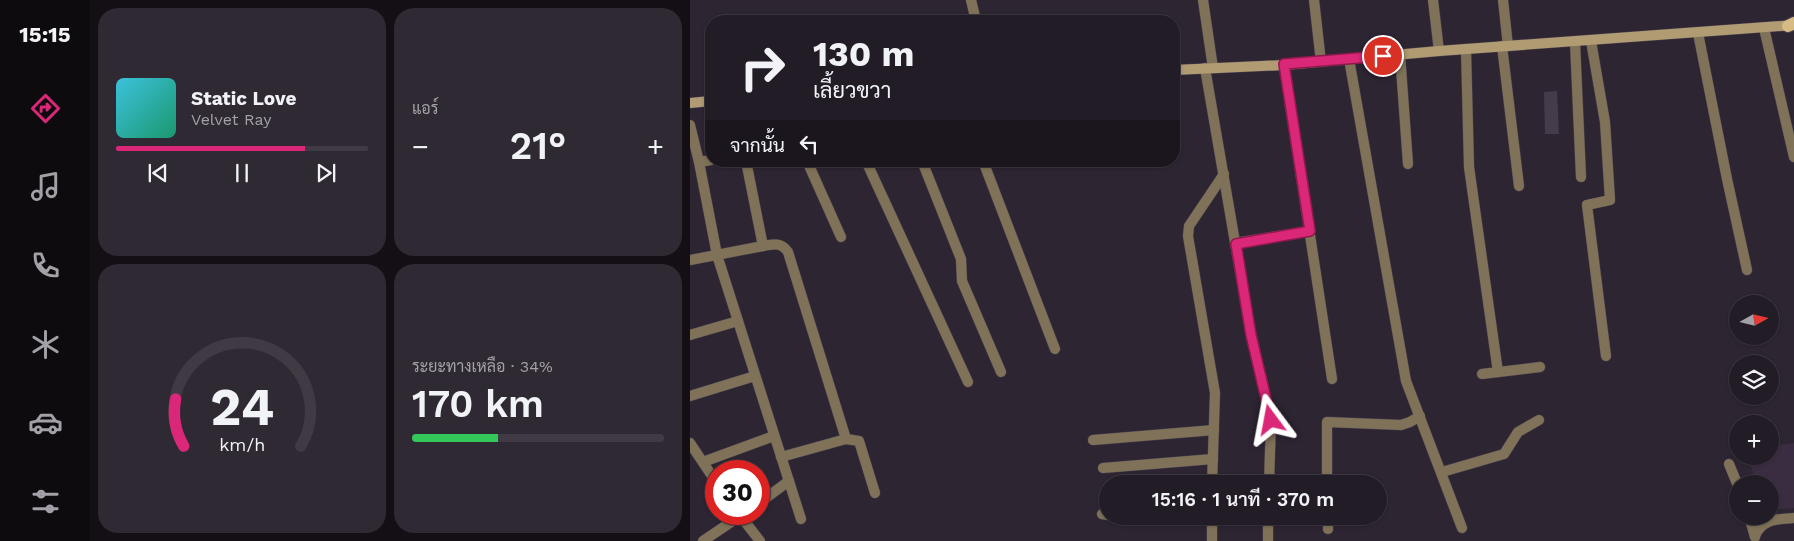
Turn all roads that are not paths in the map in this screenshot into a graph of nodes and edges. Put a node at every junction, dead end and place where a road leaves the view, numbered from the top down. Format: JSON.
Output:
{"nodes":[{"id":1,"x":972,"y":0,"type":"edge"},
{"id":2,"x":1203,"y":0,"type":"edge"},
{"id":3,"x":1314,"y":0,"type":"edge"},
{"id":4,"x":1433,"y":0,"type":"edge"},
{"id":5,"x":1503,"y":0,"type":"edge"},
{"id":6,"x":975,"y":15,"type":"edge"},
{"id":7,"x":1792,"y":25,"type":"edge"},
{"id":8,"x":1764,"y":28,"type":"junction"},
{"id":9,"x":1698,"y":33,"type":"junction"},
{"id":10,"x":1591,"y":40,"type":"junction"},
{"id":11,"x":1575,"y":42,"type":"junction"},
{"id":12,"x":1506,"y":46,"type":"junction"},
{"id":13,"x":1466,"y":49,"type":"junction"},
{"id":14,"x":1438,"y":51,"type":"junction"},
{"id":15,"x":1400,"y":54,"type":"junction"},
{"id":16,"x":1349,"y":59,"type":"junction"},
{"id":17,"x":1321,"y":62,"type":"junction"},
{"id":18,"x":1284,"y":64,"type":"junction"},
{"id":19,"x":1209,"y":68,"type":"junction"},
{"id":20,"x":1180,"y":70,"type":"edge"},
{"id":21,"x":705,"y":102,"type":"edge"},
{"id":22,"x":690,"y":103,"type":"edge"},
{"id":23,"x":690,"y":125,"type":"edge"},
{"id":24,"x":1794,"y":157,"type":"edge"},
{"id":25,"x":705,"y":161,"type":"edge"},
{"id":26,"x":699,"y":162,"type":"junction"},
{"id":27,"x":1408,"y":164,"type":"dead end"},
{"id":28,"x":747,"y":167,"type":"edge"},
{"id":29,"x":810,"y":167,"type":"edge"},
{"id":30,"x":869,"y":167,"type":"edge"},
{"id":31,"x":924,"y":167,"type":"edge"},
{"id":32,"x":985,"y":167,"type":"edge"},
{"id":33,"x":1224,"y":174,"type":"junction"},
{"id":34,"x":1581,"y":177,"type":"dead end"},
{"id":35,"x":1519,"y":186,"type":"dead end"},
{"id":36,"x":1310,"y":231,"type":"junction"},
{"id":37,"x":841,"y":237,"type":"dead end"},
{"id":38,"x":1236,"y":244,"type":"junction"},
{"id":39,"x":763,"y":246,"type":"junction"},
{"id":40,"x":717,"y":255,"type":"junction"},
{"id":41,"x":690,"y":260,"type":"edge"},
{"id":42,"x":1747,"y":270,"type":"dead end"},
{"id":43,"x":738,"y":321,"type":"junction"},
{"id":44,"x":690,"y":335,"type":"edge"},
{"id":45,"x":1054,"y":349,"type":"dead end"},
{"id":46,"x":1606,"y":356,"type":"dead end"},
{"id":47,"x":1540,"y":367,"type":"dead end"},
{"id":48,"x":1000,"y":372,"type":"dead end"},
{"id":49,"x":1498,"y":372,"type":"junction"},
{"id":50,"x":1482,"y":374,"type":"dead end"},
{"id":51,"x":755,"y":376,"type":"junction"},
{"id":52,"x":1332,"y":379,"type":"dead end"},
{"id":53,"x":968,"y":382,"type":"dead end"},
{"id":54,"x":690,"y":396,"type":"edge"},
{"id":55,"x":1420,"y":416,"type":"junction"},
{"id":56,"x":1539,"y":420,"type":"dead end"},
{"id":57,"x":1214,"y":430,"type":"junction"},
{"id":58,"x":774,"y":436,"type":"junction"},
{"id":59,"x":846,"y":439,"type":"junction"},
{"id":60,"x":1094,"y":440,"type":"dead end"},
{"id":61,"x":690,"y":443,"type":"edge"},
{"id":62,"x":781,"y":457,"type":"junction"},
{"id":63,"x":1213,"y":459,"type":"junction"},
{"id":64,"x":703,"y":462,"type":"junction"},
{"id":65,"x":705,"y":465,"type":"edge"},
{"id":66,"x":1103,"y":468,"type":"dead end"},
{"id":67,"x":1442,"y":472,"type":"junction"},
{"id":68,"x":1212,"y":475,"type":"edge"},
{"id":69,"x":1269,"y":475,"type":"edge"},
{"id":70,"x":1327,"y":475,"type":"edge"},
{"id":71,"x":789,"y":481,"type":"junction"},
{"id":72,"x":875,"y":493,"type":"dead end"},
{"id":73,"x":770,"y":495,"type":"edge"},
{"id":74,"x":1794,"y":518,"type":"edge"},
{"id":75,"x":801,"y":519,"type":"dead end"},
{"id":76,"x":726,"y":525,"type":"edge"},
{"id":77,"x":749,"y":525,"type":"edge"},
{"id":78,"x":1212,"y":525,"type":"edge"},
{"id":79,"x":1268,"y":525,"type":"edge"},
{"id":80,"x":1328,"y":525,"type":"edge"},
{"id":81,"x":1751,"y":525,"type":"edge"},
{"id":82,"x":1462,"y":528,"type":"dead end"},
{"id":83,"x":1328,"y":529,"type":"dead end"},
{"id":84,"x":1755,"y":539,"type":"edge"},
{"id":85,"x":703,"y":541,"type":"edge"},
{"id":86,"x":760,"y":541,"type":"edge"},
{"id":87,"x":1212,"y":541,"type":"edge"},
{"id":88,"x":1268,"y":541,"type":"edge"}],
"edges":[{"from":1,"to":6,"type":"street"},
{"from":2,"to":19,"type":"street"},
{"from":3,"to":17,"type":"street"},
{"from":4,"to":14,"type":"street"},
{"from":5,"to":12,"type":"street"},
{"from":7,"to":8,"type":"street"},
{"from":8,"to":9,"type":"street"},
{"from":8,"to":24,"type":"street"},
{"from":9,"to":10,"type":"street"},
{"from":9,"to":42,"type":"street"},
{"from":10,"to":11,"type":"street"},
{"from":10,"to":46,"type":"street"},
{"from":11,"to":12,"type":"street"},
{"from":11,"to":34,"type":"street"},
{"from":12,"to":13,"type":"street"},
{"from":12,"to":35,"type":"street"},
{"from":13,"to":14,"type":"street"},
{"from":13,"to":49,"type":"street"},
{"from":14,"to":15,"type":"street"},
{"from":15,"to":16,"type":"street"},
{"from":15,"to":27,"type":"street"},
{"from":16,"to":17,"type":"street"},
{"from":16,"to":55,"type":"street"},
{"from":17,"to":18,"type":"street"},
{"from":18,"to":19,"type":"street"},
{"from":18,"to":36,"type":"street"},
{"from":19,"to":20,"type":"street"},
{"from":19,"to":33,"type":"street"},
{"from":21,"to":22,"type":"street"},
{"from":23,"to":26,"type":"street"},
{"from":25,"to":26,"type":"street"},
{"from":26,"to":40,"type":"street"},
{"from":28,"to":39,"type":"street"},
{"from":29,"to":37,"type":"street"},
{"from":30,"to":53,"type":"street"},
{"from":31,"to":48,"type":"street"},
{"from":32,"to":45,"type":"street"},
{"from":33,"to":38,"type":"street"},
{"from":33,"to":57,"type":"street"},
{"from":36,"to":38,"type":"street"},
{"from":36,"to":52,"type":"street"},
{"from":38,"to":69,"type":"street"},
{"from":39,"to":40,"type":"street"},
{"from":39,"to":59,"type":"street"},
{"from":40,"to":41,"type":"street"},
{"from":40,"to":43,"type":"street"},
{"from":43,"to":44,"type":"street"},
{"from":43,"to":51,"type":"street"},
{"from":47,"to":49,"type":"street"},
{"from":49,"to":50,"type":"street"},
{"from":51,"to":54,"type":"street"},
{"from":51,"to":58,"type":"street"},
{"from":55,"to":67,"type":"street"},
{"from":55,"to":70,"type":"street"},
{"from":56,"to":67,"type":"street"},
{"from":57,"to":60,"type":"street"},
{"from":57,"to":63,"type":"street"},
{"from":58,"to":62,"type":"street"},
{"from":58,"to":64,"type":"street"},
{"from":59,"to":62,"type":"street"},
{"from":59,"to":72,"type":"street"},
{"from":61,"to":64,"type":"street"},
{"from":62,"to":71,"type":"street"},
{"from":63,"to":66,"type":"street"},
{"from":63,"to":68,"type":"street"},
{"from":64,"to":65,"type":"street"},
{"from":67,"to":82,"type":"street"},
{"from":71,"to":73,"type":"street"},
{"from":71,"to":75,"type":"street"},
{"from":74,"to":84,"type":"street"},
{"from":76,"to":85,"type":"street"},
{"from":77,"to":86,"type":"street"},
{"from":78,"to":87,"type":"street"},
{"from":79,"to":88,"type":"street"},
{"from":80,"to":83,"type":"street"},
{"from":81,"to":84,"type":"street"}]}
